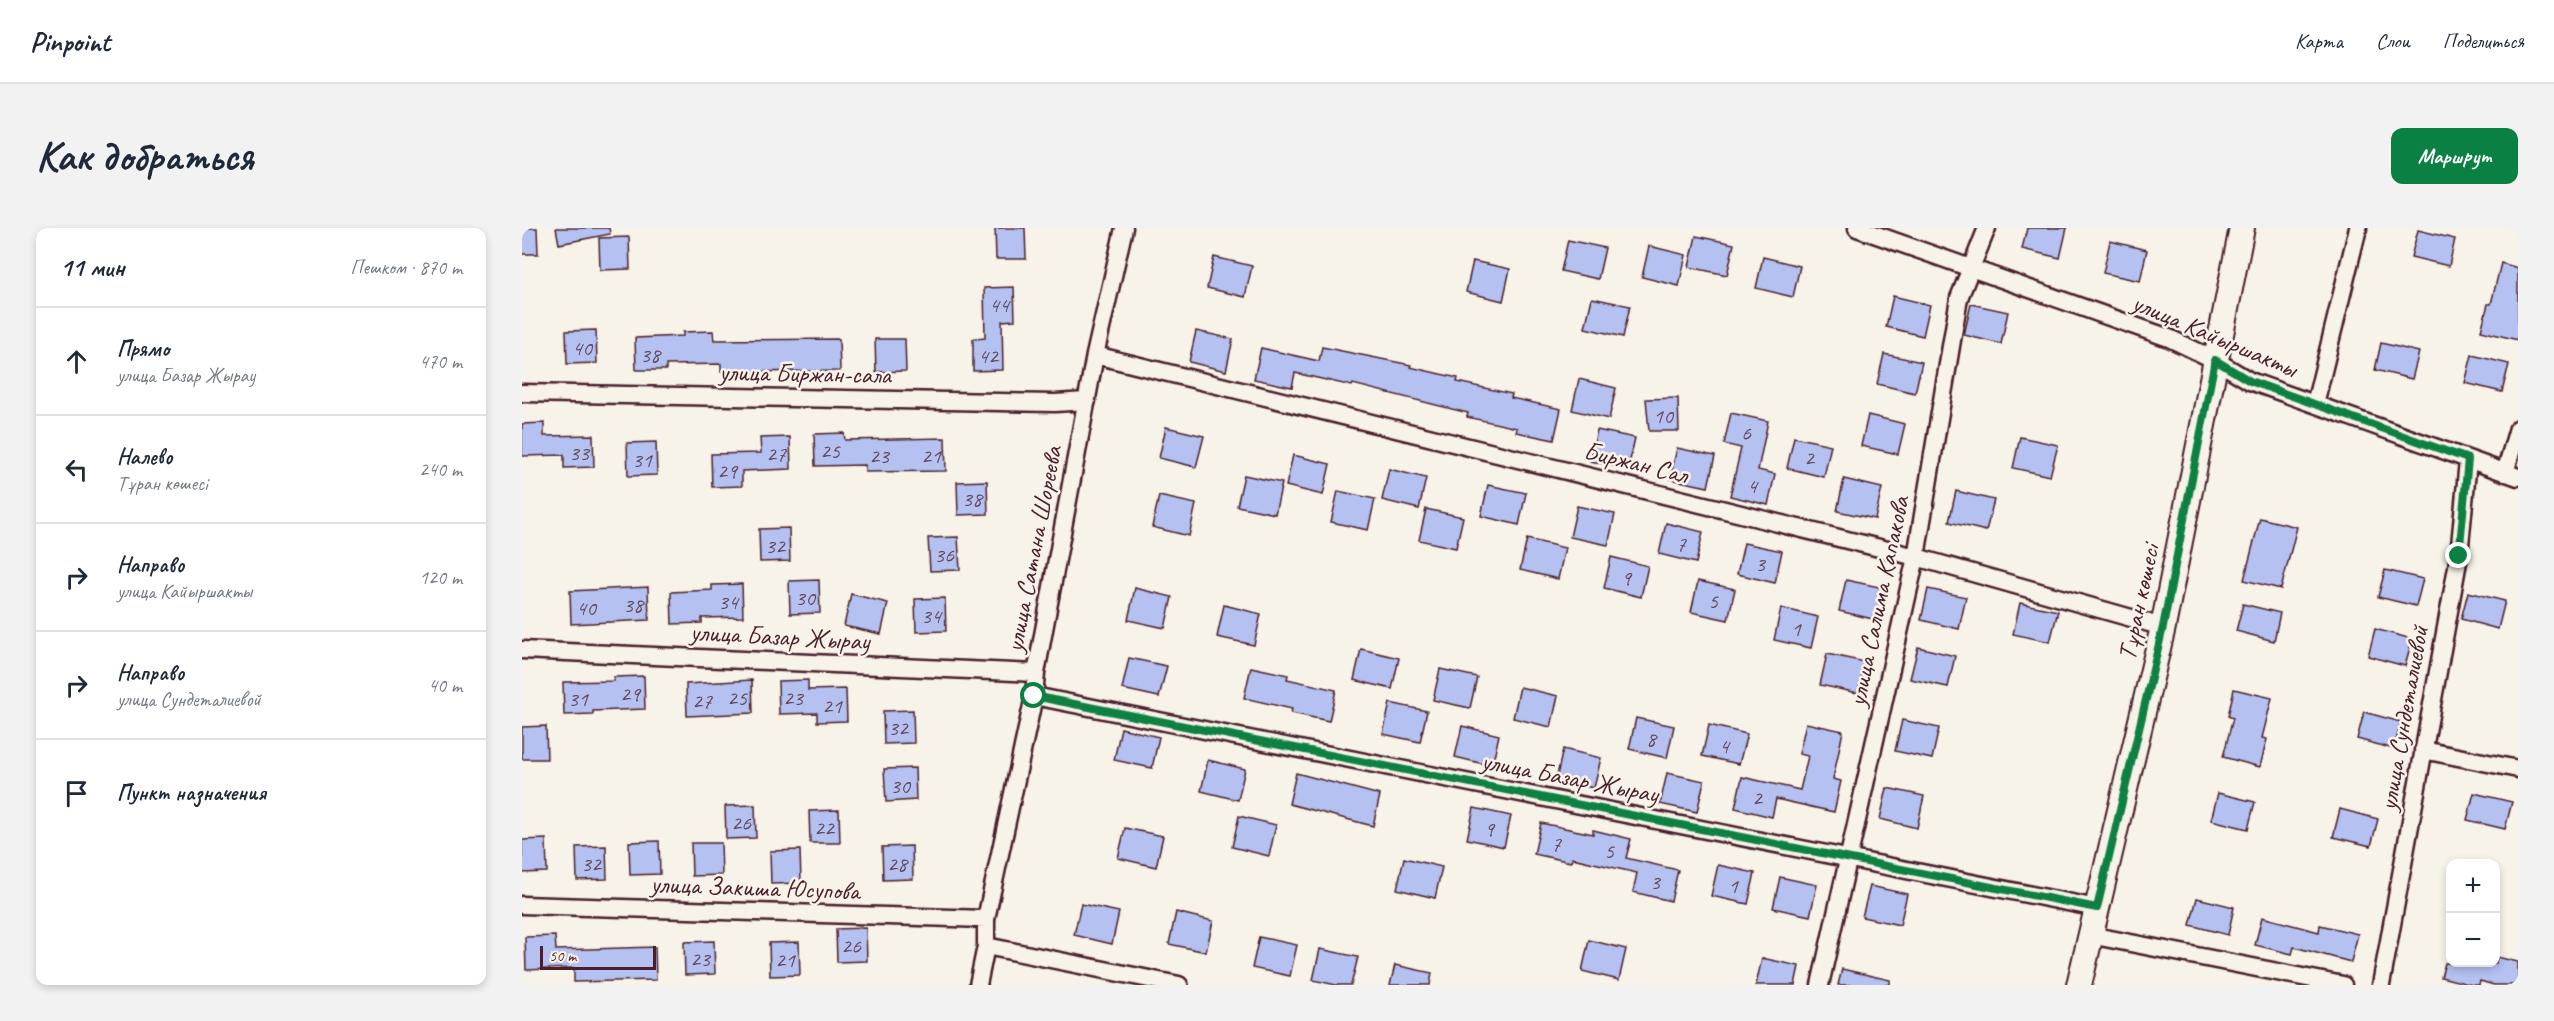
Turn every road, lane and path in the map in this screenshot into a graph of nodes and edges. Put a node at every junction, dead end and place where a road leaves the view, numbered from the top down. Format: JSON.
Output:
{"nodes":[{"id":1,"x":1124,"y":228,"type":"edge"},
{"id":2,"x":1857,"y":228,"type":"edge"},
{"id":3,"x":1987,"y":228,"type":"edge"},
{"id":4,"x":2242,"y":228,"type":"edge"},
{"id":5,"x":2358,"y":228,"type":"edge"},
{"id":6,"x":1972,"y":269,"type":"junction"},
{"id":7,"x":1095,"y":355,"type":"junction"},
{"id":8,"x":2215,"y":360,"type":"junction"},
{"id":9,"x":522,"y":393,"type":"edge"},
{"id":10,"x":1087,"y":401,"type":"junction"},
{"id":11,"x":2315,"y":404,"type":"junction"},
{"id":12,"x":2518,"y":428,"type":"edge"},
{"id":13,"x":2468,"y":459,"type":"junction"},
{"id":14,"x":2511,"y":475,"type":"edge"},
{"id":15,"x":1916,"y":557,"type":"junction"},
{"id":16,"x":2163,"y":627,"type":"junction"},
{"id":17,"x":522,"y":650,"type":"edge"},
{"id":18,"x":1036,"y":673,"type":"junction"},
{"id":19,"x":1034,"y":696,"type":"junction"},
{"id":20,"x":2423,"y":750,"type":"junction"},
{"id":21,"x":2518,"y":769,"type":"edge"},
{"id":22,"x":1848,"y":858,"type":"junction"},
{"id":23,"x":522,"y":905,"type":"edge"},
{"id":24,"x":2097,"y":908,"type":"junction"},
{"id":25,"x":986,"y":919,"type":"junction"},
{"id":26,"x":2090,"y":935,"type":"junction"},
{"id":27,"x":986,"y":946,"type":"junction"},
{"id":28,"x":978,"y":985,"type":"edge"},
{"id":29,"x":1179,"y":985,"type":"edge"},
{"id":30,"x":1820,"y":985,"type":"edge"},
{"id":31,"x":2079,"y":985,"type":"edge"},
{"id":32,"x":2343,"y":985,"type":"edge"},
{"id":33,"x":2381,"y":985,"type":"edge"}],
"edges":[{"from":1,"to":7,"type":"street","name":"улица Сатана Шореева"},
{"from":2,"to":6,"type":"street","name":"улица Кайыршакты"},
{"from":3,"to":6,"type":"street","name":"улица Салима Капакова"},
{"from":4,"to":8,"type":"street","name":"Тұран көшесі"},
{"from":5,"to":11,"type":"street"},
{"from":6,"to":8,"type":"street","name":"улица Кайыршакты"},
{"from":6,"to":15,"type":"street","name":"улица Салима Капакова"},
{"from":7,"to":10,"type":"street","name":"улица Сатана Шореева"},
{"from":7,"to":15,"type":"street","name":"Биржан Сал"},
{"from":8,"to":11,"type":"street","name":"улица Кайыршакты"},
{"from":8,"to":16,"type":"street","name":"Тұран көшесі"},
{"from":9,"to":10,"type":"street","name":"улица Биржан-сала"},
{"from":10,"to":18,"type":"street","name":"улица Сатана Шореева"},
{"from":11,"to":13,"type":"street","name":"улица Кайыршакты"},
{"from":12,"to":14,"type":"street"},
{"from":13,"to":14,"type":"street","name":"улица Кайыршакты"},
{"from":13,"to":20,"type":"street","name":"улица Сундеталиевой"},
{"from":15,"to":16,"type":"street","name":"Биржан Сал"},
{"from":15,"to":22,"type":"street","name":"улица Салима Капакова"},
{"from":16,"to":24,"type":"street","name":"Тұран көшесі"},
{"from":17,"to":18,"type":"street","name":"улица Базар Жырау"},
{"from":18,"to":19,"type":"street","name":"улица Сатана Шореева"},
{"from":19,"to":22,"type":"street","name":"улица Базар Жырау"},
{"from":19,"to":25,"type":"street","name":"улица Сатана Шореева"},
{"from":20,"to":21,"type":"street"},
{"from":20,"to":33,"type":"street","name":"улица Сундеталиевой"},
{"from":22,"to":24,"type":"street","name":"улица Базар Жырау"},
{"from":22,"to":30,"type":"street","name":"улица Салима Капакова"},
{"from":23,"to":25,"type":"street","name":"улица Закиша Юсупова"},
{"from":24,"to":26,"type":"street","name":"Тұран көшесі"},
{"from":25,"to":27,"type":"street","name":"улица Сатана Шореева"},
{"from":26,"to":31,"type":"street","name":"Тұран көшесі"},
{"from":26,"to":32,"type":"street"},
{"from":27,"to":28,"type":"street","name":"улица Сатана Шореева"},
{"from":27,"to":29,"type":"street"}]}
